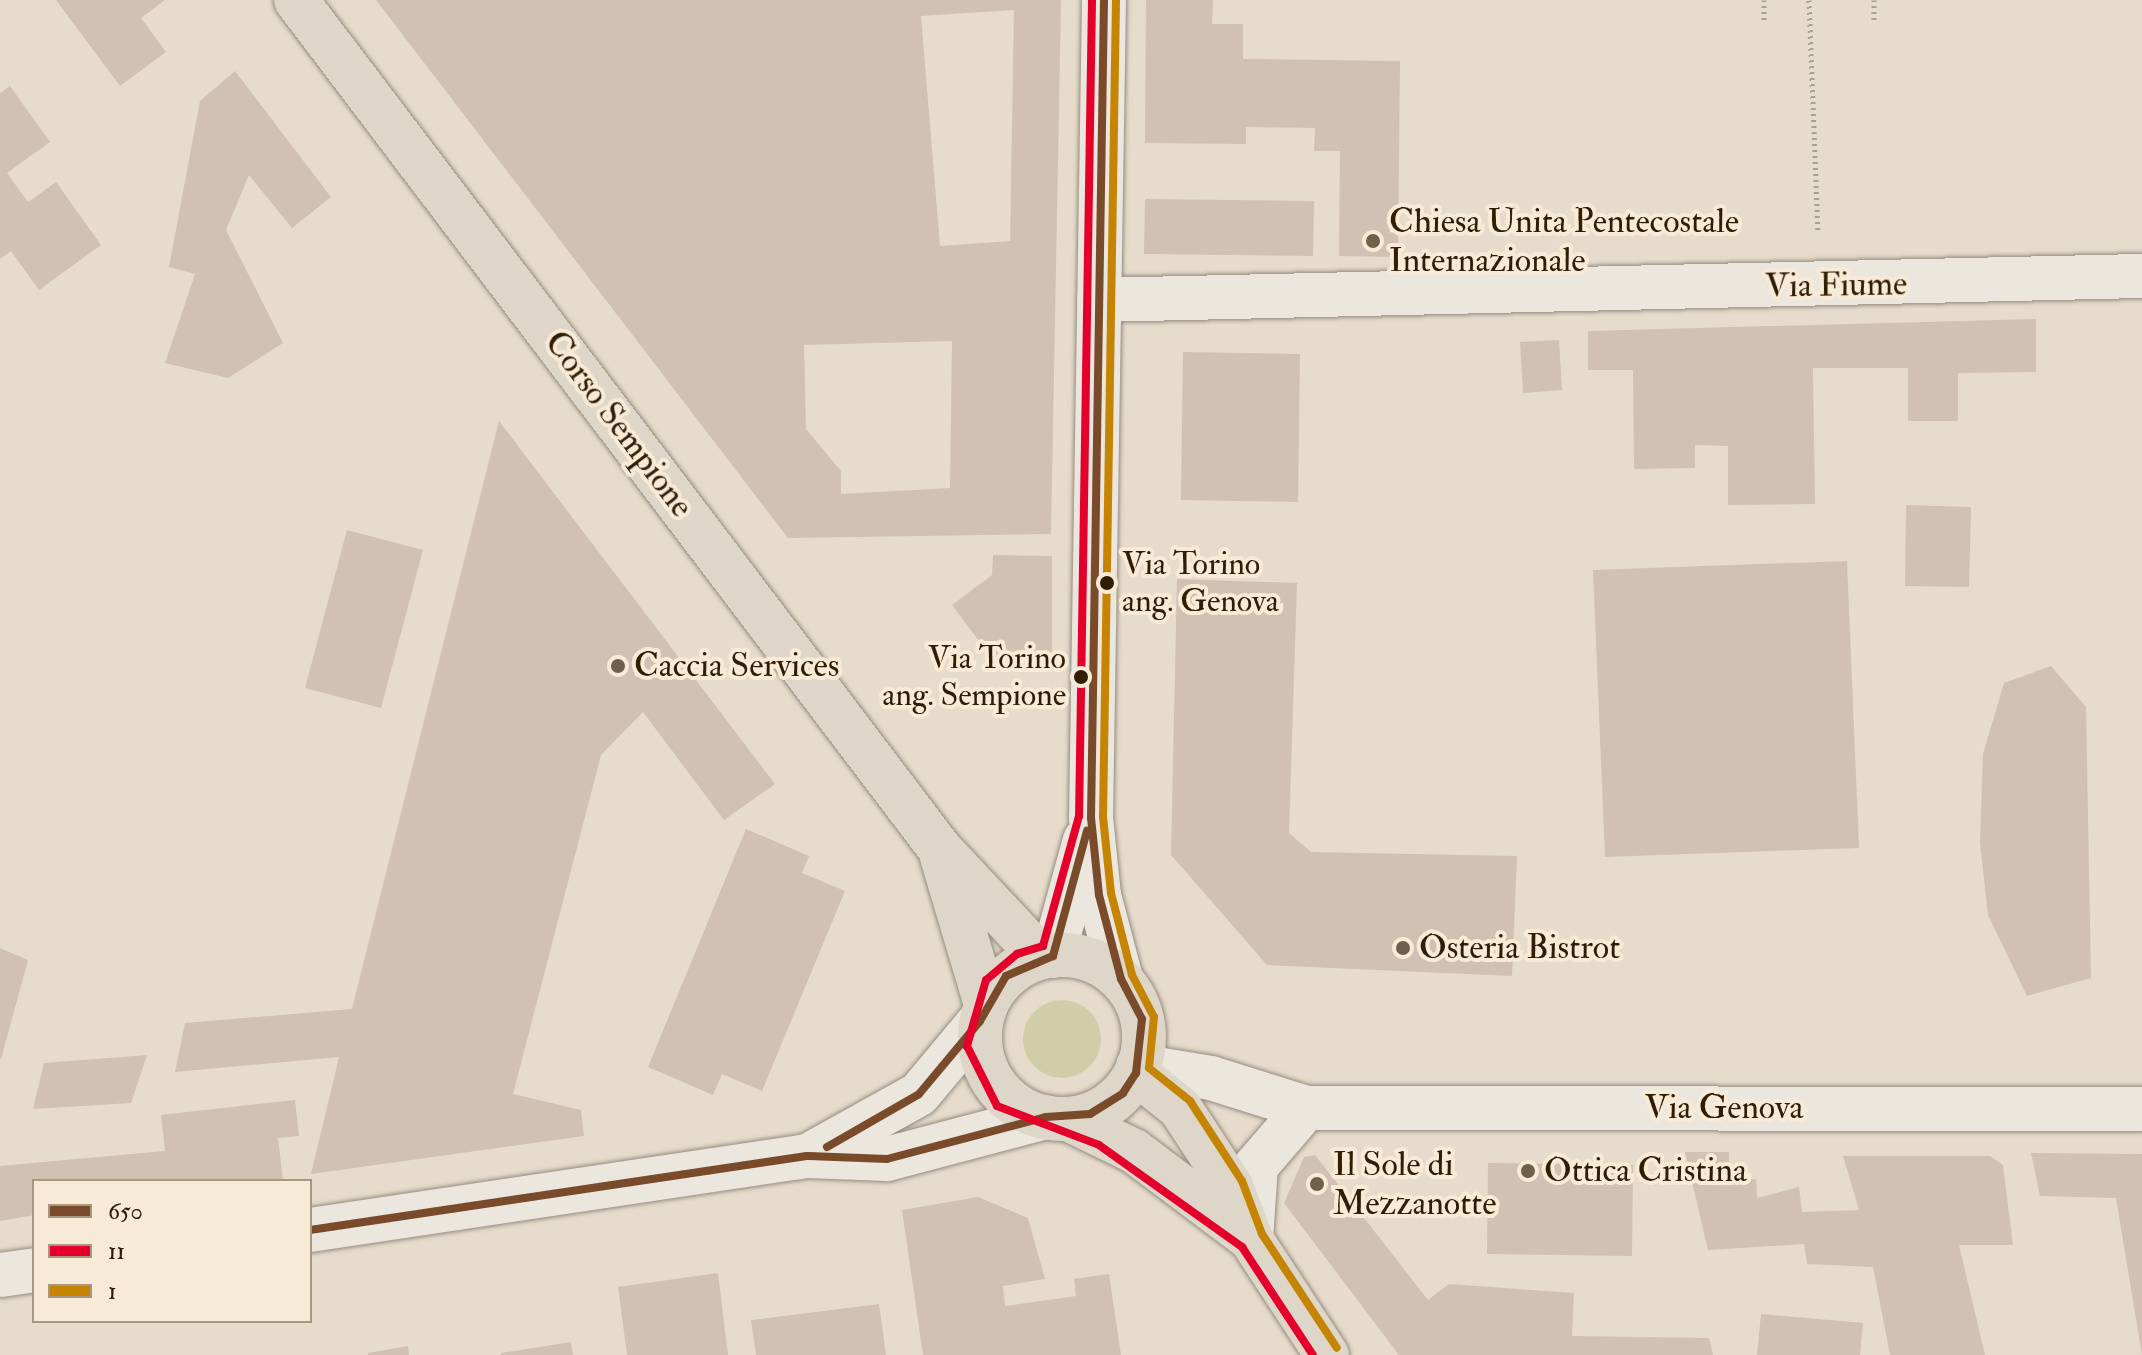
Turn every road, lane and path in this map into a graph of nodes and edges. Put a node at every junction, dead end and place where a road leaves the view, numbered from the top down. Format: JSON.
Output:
{"nodes":[{"id":1,"x":296,"y":0,"type":"edge"},
{"id":2,"x":1104,"y":0,"type":"edge"},
{"id":3,"x":1764,"y":0,"type":"edge"},
{"id":4,"x":1809,"y":0,"type":"edge"},
{"id":5,"x":1874,"y":0,"type":"edge"},
{"id":6,"x":1874,"y":20,"type":"dead end"},
{"id":7,"x":1764,"y":22,"type":"dead end"},
{"id":8,"x":1818,"y":250,"type":"dead end"},
{"id":9,"x":2142,"y":276,"type":"edge"},
{"id":10,"x":1099,"y":300,"type":"junction"},
{"id":11,"x":1091,"y":818,"type":"junction"},
{"id":12,"x":940,"y":849,"type":"junction"},
{"id":13,"x":1047,"y":956,"type":"junction"},
{"id":14,"x":1121,"y":979,"type":"junction"},
{"id":15,"x":983,"y":1013,"type":"junction"},
{"id":16,"x":1137,"y":1069,"type":"junction"},
{"id":17,"x":1306,"y":1108,"type":"junction"},
{"id":18,"x":2142,"y":1109,"type":"edge"},
{"id":19,"x":1057,"y":1118,"type":"junction"},
{"id":20,"x":807,"y":1156,"type":"junction"},
{"id":21,"x":312,"y":1230,"type":"edge"},
{"id":22,"x":1251,"y":1239,"type":"junction"},
{"id":23,"x":32,"y":1270,"type":"edge"},
{"id":24,"x":0,"y":1275,"type":"edge"},
{"id":25,"x":1327,"y":1355,"type":"edge"}],
"edges":[{"from":1,"to":12,"type":"main road","name":"Corso Sempione"},
{"from":2,"to":10,"type":"street"},
{"from":3,"to":7,"type":"path"},
{"from":4,"to":8,"type":"path"},
{"from":5,"to":6,"type":"path"},
{"from":9,"to":10,"type":"street","name":"Via Fiume"},
{"from":10,"to":11,"type":"street"},
{"from":11,"to":13,"type":"street"},
{"from":11,"to":14,"type":"street"},
{"from":12,"to":13,"type":"main road","name":"Corso Sempione"},
{"from":12,"to":15,"type":"main road","name":"Corso Sempione"},
{"from":13,"to":14,"type":"main road"},
{"from":13,"to":15,"type":"main road"},
{"from":14,"to":16,"type":"main road"},
{"from":15,"to":19,"type":"main road","name":"Corso Sempione"},
{"from":15,"to":20,"type":"street"},
{"from":16,"to":17,"type":"street","name":"Via Genova"},
{"from":16,"to":19,"type":"main road"},
{"from":16,"to":22,"type":"main road","name":"Corso Sempione"},
{"from":17,"to":18,"type":"street","name":"Via Genova"},
{"from":17,"to":22,"type":"street"},
{"from":19,"to":20,"type":"street"},
{"from":19,"to":22,"type":"main road","name":"Corso Sempione"},
{"from":20,"to":21,"type":"street"},
{"from":22,"to":25,"type":"main road","name":"Corso Sempione"},
{"from":23,"to":24,"type":"street"}]}
